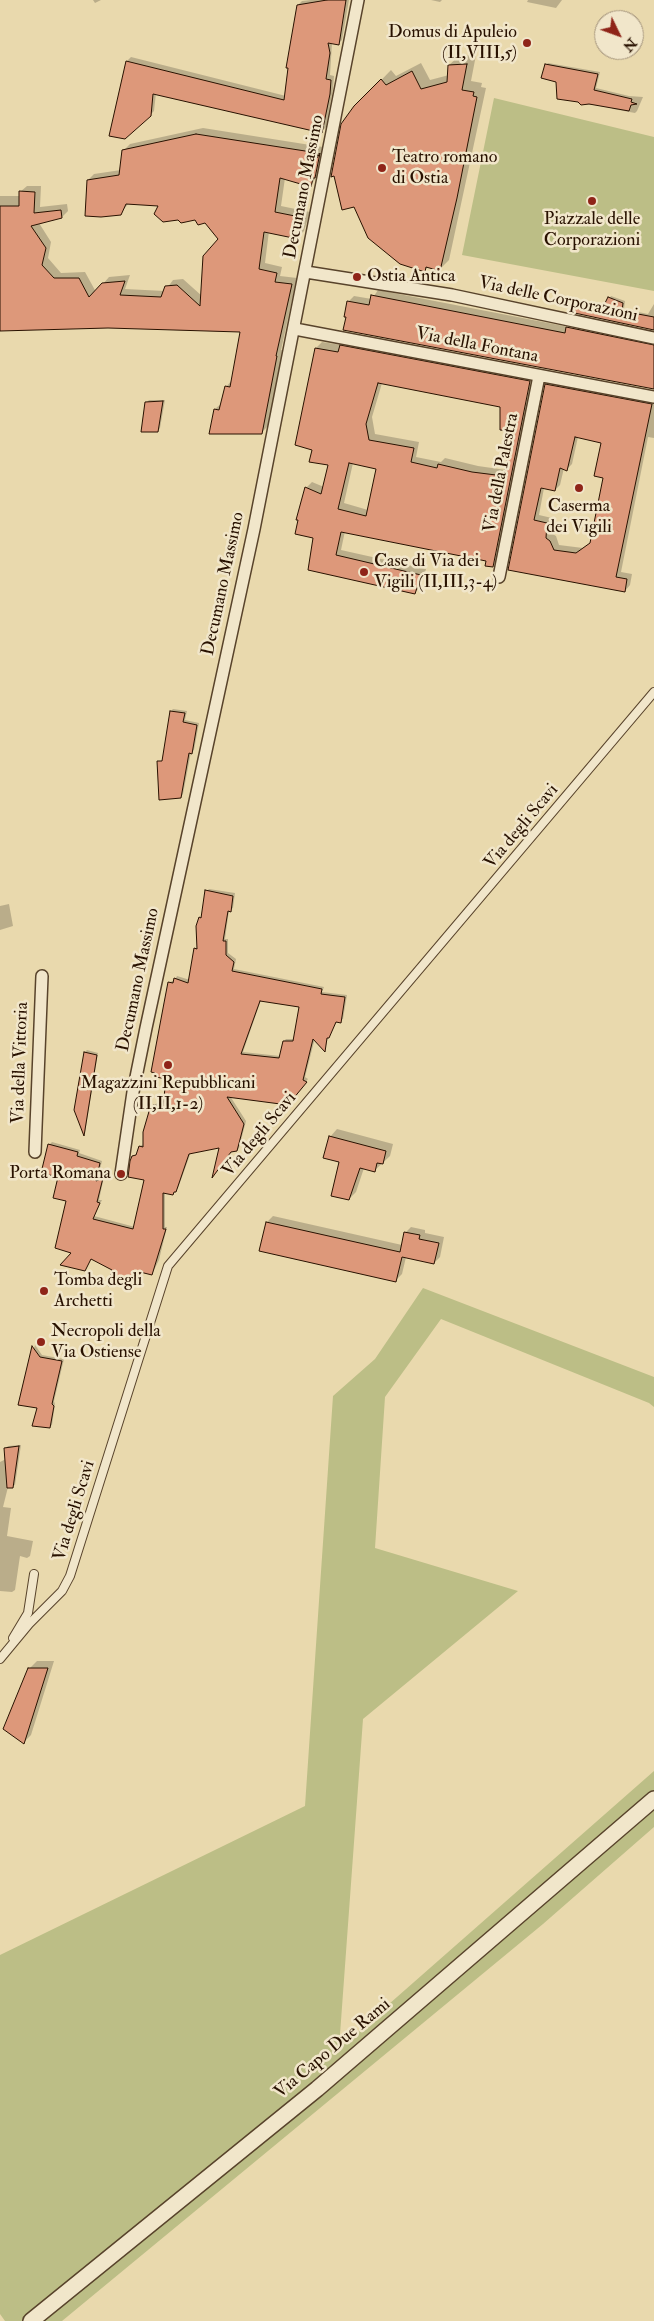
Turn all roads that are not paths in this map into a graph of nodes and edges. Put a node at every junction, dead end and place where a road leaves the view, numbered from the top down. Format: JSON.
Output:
{"nodes":[{"id":1,"x":358,"y":0,"type":"edge"},
{"id":2,"x":306,"y":272,"type":"junction"},
{"id":3,"x":295,"y":329,"type":"junction"},
{"id":4,"x":654,"y":338,"type":"edge"},
{"id":5,"x":539,"y":376,"type":"junction"},
{"id":6,"x":654,"y":397,"type":"edge"},
{"id":7,"x":499,"y":577,"type":"dead end"},
{"id":8,"x":654,"y":692,"type":"edge"},
{"id":9,"x":42,"y":976,"type":"dead end"},
{"id":10,"x":35,"y":1152,"type":"dead end"},
{"id":11,"x":121,"y":1174,"type":"dead end"},
{"id":12,"x":34,"y":1574,"type":"dead end"},
{"id":13,"x":0,"y":1659,"type":"edge"},
{"id":14,"x":654,"y":1799,"type":"edge"},
{"id":15,"x":31,"y":2321,"type":"edge"}],
"edges":[{"from":1,"to":2,"type":"street","name":"Decumano Massimo"},
{"from":2,"to":3,"type":"street","name":"Decumano Massimo"},
{"from":2,"to":4,"type":"street","name":"Via delle Corporazioni"},
{"from":3,"to":5,"type":"street","name":"Via della Fontana"},
{"from":3,"to":11,"type":"street","name":"Decumano Massimo"},
{"from":5,"to":6,"type":"street","name":"Via della Fontana"},
{"from":5,"to":7,"type":"street","name":"Via della Palestra"},
{"from":8,"to":13,"type":"lane","name":"Via degli Scavi"},
{"from":9,"to":10,"type":"street","name":"Via della Vittoria"},
{"from":12,"to":13,"type":"lane","name":"Via degli Scavi"},
{"from":14,"to":15,"type":"street","name":"Via Capo Due Rami"}]}
